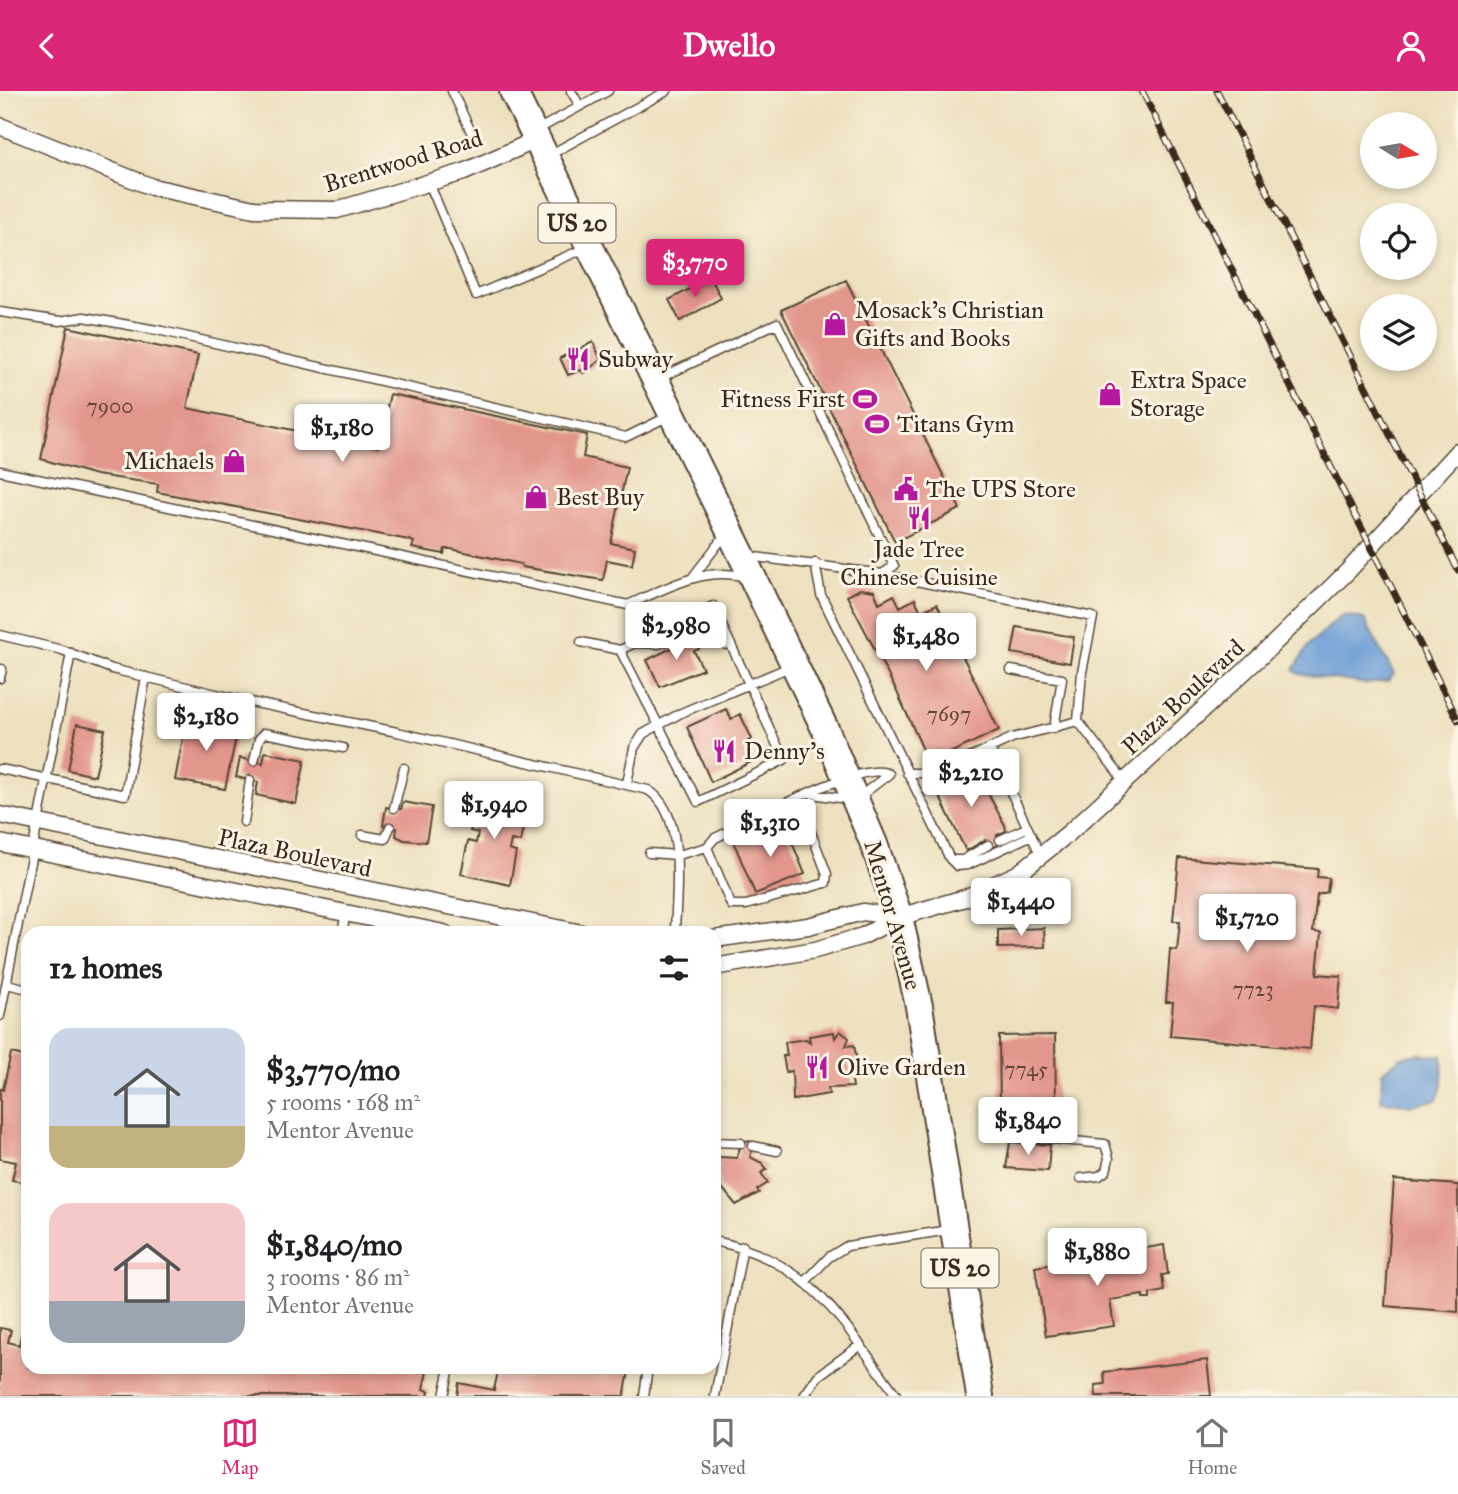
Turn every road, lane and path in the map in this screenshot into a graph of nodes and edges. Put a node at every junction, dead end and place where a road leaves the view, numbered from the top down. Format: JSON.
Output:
{"nodes":[{"id":1,"x":452,"y":91,"type":"edge"},
{"id":2,"x":513,"y":91,"type":"edge"},
{"id":3,"x":570,"y":91,"type":"edge"},
{"id":4,"x":608,"y":91,"type":"edge"},
{"id":5,"x":667,"y":91,"type":"edge"},
{"id":6,"x":580,"y":106,"type":"junction"},
{"id":7,"x":0,"y":126,"type":"edge"},
{"id":8,"x":473,"y":136,"type":"dead end"},
{"id":9,"x":537,"y":143,"type":"junction"},
{"id":10,"x":429,"y":183,"type":"junction"},
{"id":11,"x":589,"y":247,"type":"junction"},
{"id":12,"x":0,"y":312,"type":"edge"},
{"id":13,"x":654,"y":381,"type":"junction"},
{"id":14,"x":672,"y":415,"type":"junction"},
{"id":15,"x":1458,"y":451,"type":"edge"},
{"id":16,"x":0,"y":471,"type":"edge"},
{"id":17,"x":729,"y":529,"type":"junction"},
{"id":18,"x":742,"y":555,"type":"junction"},
{"id":19,"x":816,"y":563,"type":"junction"},
{"id":20,"x":882,"y":574,"type":"junction"},
{"id":21,"x":692,"y":577,"type":"junction"},
{"id":22,"x":753,"y":579,"type":"junction"},
{"id":23,"x":0,"y":635,"type":"edge"},
{"id":24,"x":581,"y":642,"type":"dead end"},
{"id":25,"x":635,"y":643,"type":"junction"},
{"id":26,"x":621,"y":650,"type":"junction"},
{"id":27,"x":71,"y":653,"type":"junction"},
{"id":28,"x":794,"y":665,"type":"junction"},
{"id":29,"x":742,"y":667,"type":"junction"},
{"id":30,"x":1011,"y":670,"type":"dead end"},
{"id":31,"x":146,"y":677,"type":"junction"},
{"id":32,"x":751,"y":685,"type":"junction"},
{"id":33,"x":1078,"y":721,"type":"junction"},
{"id":34,"x":659,"y":724,"type":"junction"},
{"id":35,"x":1055,"y":728,"type":"junction"},
{"id":36,"x":343,"y":748,"type":"dead end"},
{"id":37,"x":990,"y":748,"type":"junction"},
{"id":38,"x":254,"y":761,"type":"dead end"},
{"id":39,"x":404,"y":768,"type":"dead end"},
{"id":40,"x":0,"y":769,"type":"edge"},
{"id":41,"x":907,"y":773,"type":"junction"},
{"id":42,"x":46,"y":779,"type":"junction"},
{"id":43,"x":250,"y":781,"type":"dead end"},
{"id":44,"x":1125,"y":782,"type":"junction"},
{"id":45,"x":626,"y":783,"type":"junction"},
{"id":46,"x":853,"y":792,"type":"junction"},
{"id":47,"x":809,"y":794,"type":"junction"},
{"id":48,"x":798,"y":799,"type":"junction"},
{"id":49,"x":394,"y":808,"type":"dead end"},
{"id":50,"x":0,"y":815,"type":"edge"},
{"id":51,"x":244,"y":822,"type":"dead end"},
{"id":52,"x":38,"y":823,"type":"junction"},
{"id":53,"x":390,"y":827,"type":"dead end"},
{"id":54,"x":1028,"y":832,"type":"junction"},
{"id":55,"x":362,"y":835,"type":"dead end"},
{"id":56,"x":1000,"y":840,"type":"dead end"},
{"id":57,"x":0,"y":843,"type":"edge"},
{"id":58,"x":988,"y":845,"type":"dead end"},
{"id":59,"x":707,"y":846,"type":"junction"},
{"id":60,"x":34,"y":850,"type":"junction"},
{"id":61,"x":649,"y":853,"type":"dead end"},
{"id":62,"x":677,"y":855,"type":"junction"},
{"id":63,"x":1041,"y":857,"type":"junction"},
{"id":64,"x":950,"y":859,"type":"junction"},
{"id":65,"x":346,"y":913,"type":"junction"},
{"id":66,"x":899,"y":917,"type":"junction"},
{"id":67,"x":343,"y":926,"type":"edge"},
{"id":68,"x":410,"y":926,"type":"edge"},
{"id":69,"x":547,"y":926,"type":"edge"},
{"id":70,"x":675,"y":926,"type":"edge"},
{"id":71,"x":721,"y":938,"type":"edge"},
{"id":72,"x":721,"y":966,"type":"edge"},
{"id":73,"x":7,"y":984,"type":"junction"},
{"id":74,"x":21,"y":987,"type":"edge"},
{"id":75,"x":0,"y":1016,"type":"edge"},
{"id":76,"x":997,"y":1134,"type":"dead end"},
{"id":77,"x":721,"y":1142,"type":"edge"},
{"id":78,"x":741,"y":1143,"type":"dead end"},
{"id":79,"x":753,"y":1146,"type":"dead end"},
{"id":80,"x":777,"y":1151,"type":"dead end"},
{"id":81,"x":1081,"y":1178,"type":"dead end"},
{"id":82,"x":954,"y":1229,"type":"junction"},
{"id":83,"x":721,"y":1242,"type":"edge"},
{"id":84,"x":743,"y":1246,"type":"junction"},
{"id":85,"x":806,"y":1281,"type":"junction"},
{"id":86,"x":859,"y":1346,"type":"junction"},
{"id":87,"x":721,"y":1364,"type":"edge"},
{"id":88,"x":449,"y":1374,"type":"edge"},
{"id":89,"x":647,"y":1374,"type":"edge"},
{"id":90,"x":719,"y":1374,"type":"edge"},
{"id":91,"x":444,"y":1396,"type":"edge"},
{"id":92,"x":644,"y":1396,"type":"edge"},
{"id":93,"x":715,"y":1396,"type":"edge"},
{"id":94,"x":804,"y":1396,"type":"edge"},
{"id":95,"x":897,"y":1396,"type":"edge"},
{"id":96,"x":980,"y":1396,"type":"edge"}],
"edges":[{"from":1,"to":8,"type":"lane"},
{"from":2,"to":9,"type":"main road","name":"Mentor Avenue","number":"US 20"},
{"from":3,"to":6,"type":"lane"},
{"from":4,"to":6,"type":"lane"},
{"from":5,"to":9,"type":"lane"},
{"from":6,"to":9,"type":"lane"},
{"from":7,"to":10,"type":"street","name":"Brentwood Road"},
{"from":9,"to":10,"type":"street","name":"Brentwood Road"},
{"from":9,"to":11,"type":"main road","name":"Mentor Avenue","number":"US 20"},
{"from":10,"to":11,"type":"lane"},
{"from":11,"to":13,"type":"main road","name":"Mentor Avenue","number":"US 20"},
{"from":12,"to":14,"type":"lane"},
{"from":13,"to":14,"type":"main road","name":"Mentor Avenue","number":"US 20"},
{"from":13,"to":20,"type":"lane"},
{"from":14,"to":17,"type":"main road","name":"Mentor Avenue","number":"US 20"},
{"from":15,"to":44,"type":"street","name":"Plaza Boulevard"},
{"from":16,"to":21,"type":"lane"},
{"from":17,"to":18,"type":"main road","name":"Mentor Avenue","number":"US 20"},
{"from":17,"to":21,"type":"lane"},
{"from":18,"to":19,"type":"lane"},
{"from":18,"to":22,"type":"main road","name":"Mentor Avenue","number":"US 20"},
{"from":19,"to":20,"type":"lane"},
{"from":19,"to":41,"type":"lane"},
{"from":20,"to":33,"type":"lane"},
{"from":21,"to":22,"type":"lane"},
{"from":22,"to":28,"type":"main road","name":"Mentor Avenue","number":"US 20"},
{"from":23,"to":27,"type":"lane"},
{"from":24,"to":26,"type":"lane"},
{"from":25,"to":26,"type":"lane"},
{"from":25,"to":29,"type":"lane"},
{"from":25,"to":29,"type":"lane"},
{"from":26,"to":34,"type":"lane"},
{"from":27,"to":31,"type":"lane"},
{"from":27,"to":42,"type":"lane"},
{"from":28,"to":32,"type":"lane"},
{"from":28,"to":46,"type":"main road","name":"Mentor Avenue","number":"US 20"},
{"from":29,"to":32,"type":"lane"},
{"from":30,"to":35,"type":"lane"},
{"from":31,"to":42,"type":"lane"},
{"from":31,"to":45,"type":"lane"},
{"from":32,"to":34,"type":"lane"},
{"from":32,"to":34,"type":"lane"},
{"from":33,"to":35,"type":"lane"},
{"from":33,"to":44,"type":"lane"},
{"from":34,"to":45,"type":"lane"},
{"from":35,"to":37,"type":"lane"},
{"from":36,"to":38,"type":"lane"},
{"from":37,"to":41,"type":"lane"},
{"from":37,"to":54,"type":"lane"},
{"from":39,"to":49,"type":"lane"},
{"from":40,"to":42,"type":"lane"},
{"from":41,"to":64,"type":"lane"},
{"from":42,"to":52,"type":"lane"},
{"from":43,"to":51,"type":"lane"},
{"from":44,"to":63,"type":"street","name":"Plaza Boulevard"},
{"from":45,"to":62,"type":"lane"},
{"from":46,"to":47,"type":"lane"},
{"from":46,"to":47,"type":"lane"},
{"from":46,"to":66,"type":"main road","name":"Mentor Avenue","number":"US 20"},
{"from":47,"to":48,"type":"lane"},
{"from":48,"to":59,"type":"lane"},
{"from":48,"to":59,"type":"lane"},
{"from":50,"to":52,"type":"street","name":"Plaza Boulevard"},
{"from":52,"to":60,"type":"lane"},
{"from":52,"to":69,"type":"street","name":"Plaza Boulevard"},
{"from":53,"to":55,"type":"lane"},
{"from":54,"to":56,"type":"lane"},
{"from":54,"to":63,"type":"lane"},
{"from":54,"to":64,"type":"lane"},
{"from":57,"to":60,"type":"street","name":"Plaza Boulevard"},
{"from":58,"to":64,"type":"lane"},
{"from":59,"to":62,"type":"lane"},
{"from":60,"to":65,"type":"street","name":"Plaza Boulevard"},
{"from":60,"to":73,"type":"lane"},
{"from":61,"to":62,"type":"lane"},
{"from":62,"to":70,"type":"lane"},
{"from":63,"to":66,"type":"street","name":"Plaza Boulevard"},
{"from":65,"to":67,"type":"lane"},
{"from":65,"to":68,"type":"street","name":"Plaza Boulevard"},
{"from":66,"to":71,"type":"street","name":"Plaza Boulevard"},
{"from":66,"to":72,"type":"street","name":"Plaza Boulevard"},
{"from":66,"to":82,"type":"main road","name":"Mentor Avenue","number":"US 20"},
{"from":73,"to":74,"type":"lane"},
{"from":73,"to":75,"type":"lane"},
{"from":76,"to":81,"type":"lane"},
{"from":77,"to":78,"type":"lane"},
{"from":79,"to":80,"type":"lane"},
{"from":82,"to":85,"type":"lane"},
{"from":82,"to":96,"type":"main road","name":"Mentor Avenue","number":"US 20"},
{"from":83,"to":84,"type":"lane"},
{"from":84,"to":85,"type":"lane"},
{"from":84,"to":87,"type":"lane"},
{"from":85,"to":86,"type":"lane"},
{"from":86,"to":94,"type":"lane"},
{"from":86,"to":95,"type":"lane"},
{"from":88,"to":91,"type":"lane"},
{"from":89,"to":92,"type":"lane"},
{"from":90,"to":93,"type":"lane"}]}
